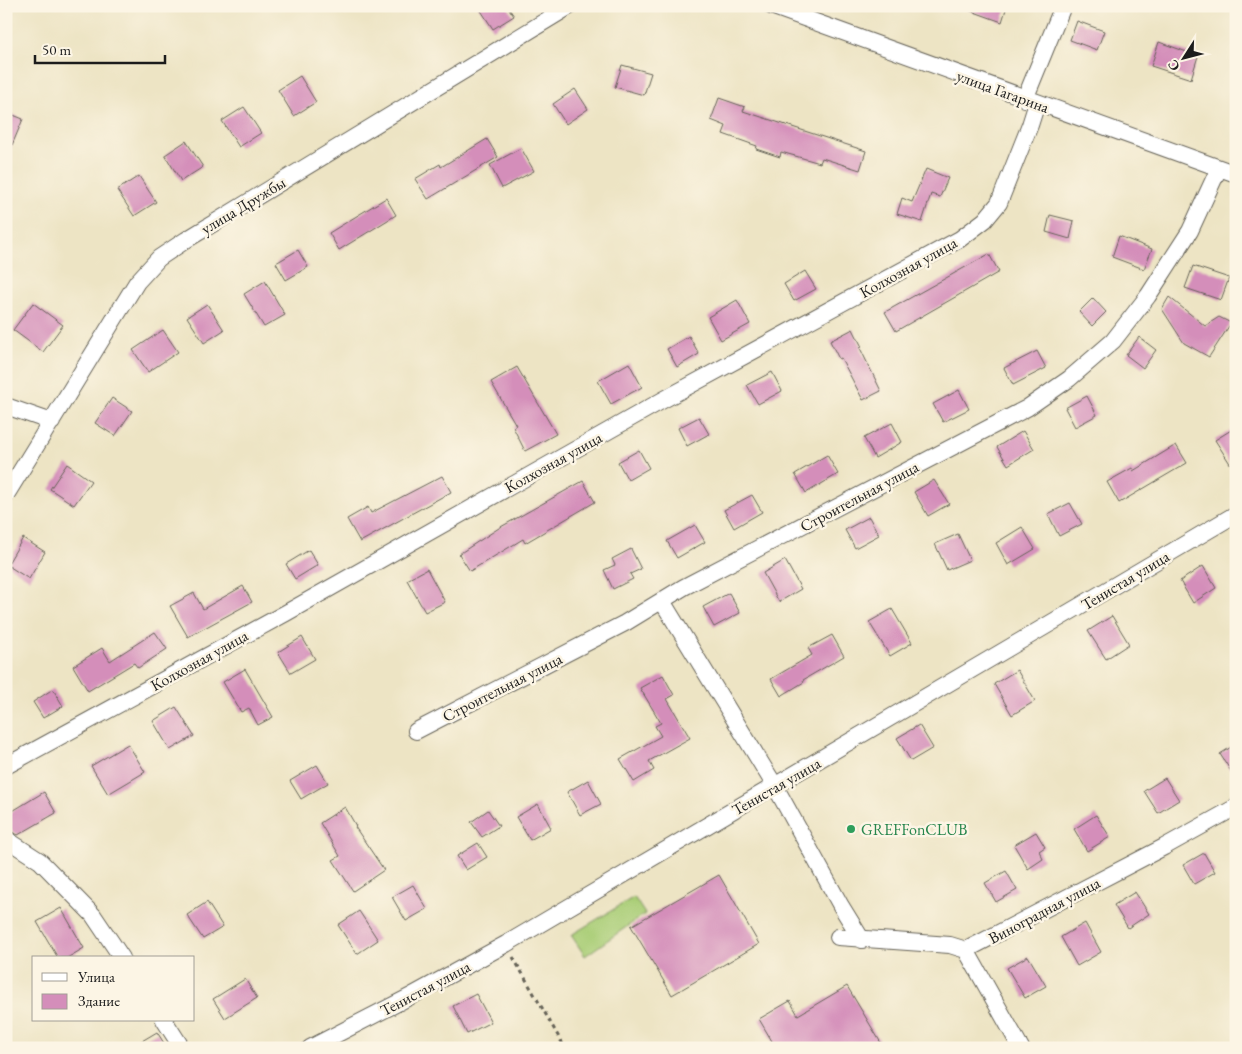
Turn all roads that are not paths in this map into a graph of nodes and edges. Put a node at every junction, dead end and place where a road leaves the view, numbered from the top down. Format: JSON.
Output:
{"nodes":[{"id":1,"x":570,"y":6,"type":"edge"},
{"id":2,"x":771,"y":6,"type":"edge"},
{"id":3,"x":1063,"y":6,"type":"edge"},
{"id":4,"x":1030,"y":101,"type":"junction"},
{"id":5,"x":1219,"y":168,"type":"junction"},
{"id":6,"x":1236,"y":174,"type":"edge"},
{"id":7,"x":6,"y":406,"type":"edge"},
{"id":8,"x":52,"y":422,"type":"junction"},
{"id":9,"x":6,"y":495,"type":"edge"},
{"id":10,"x":1236,"y":514,"type":"edge"},
{"id":11,"x":662,"y":601,"type":"junction"},
{"id":12,"x":416,"y":731,"type":"dead end"},
{"id":13,"x":6,"y":766,"type":"edge"},
{"id":14,"x":775,"y":786,"type":"junction"},
{"id":15,"x":1236,"y":807,"type":"edge"},
{"id":16,"x":6,"y":839,"type":"edge"},
{"id":17,"x":838,"y":937,"type":"dead end"},
{"id":18,"x":862,"y":940,"type":"junction"},
{"id":19,"x":966,"y":950,"type":"junction"},
{"id":20,"x":121,"y":956,"type":"edge"},
{"id":21,"x":165,"y":1022,"type":"edge"},
{"id":22,"x":182,"y":1048,"type":"edge"},
{"id":23,"x":310,"y":1048,"type":"edge"},
{"id":24,"x":1021,"y":1048,"type":"edge"}],
"edges":[{"from":1,"to":8,"type":"street","name":"улица Дружбы"},
{"from":2,"to":4,"type":"street","name":"улица Гагарина"},
{"from":3,"to":4,"type":"street","name":"Колхозная улица"},
{"from":4,"to":5,"type":"street","name":"улица Гагарина"},
{"from":4,"to":13,"type":"street","name":"Колхозная улица"},
{"from":5,"to":6,"type":"street","name":"улица Гагарина"},
{"from":5,"to":11,"type":"street","name":"Строительная улица"},
{"from":7,"to":8,"type":"street"},
{"from":8,"to":9,"type":"street","name":"улица Дружбы"},
{"from":10,"to":14,"type":"street","name":"Тенистая улица"},
{"from":11,"to":12,"type":"street","name":"Строительная улица"},
{"from":11,"to":14,"type":"street"},
{"from":14,"to":18,"type":"street"},
{"from":14,"to":23,"type":"street","name":"Тенистая улица"},
{"from":15,"to":19,"type":"street","name":"Виноградная улица"},
{"from":16,"to":20,"type":"street"},
{"from":17,"to":18,"type":"street"},
{"from":18,"to":19,"type":"street"},
{"from":19,"to":24,"type":"street"},
{"from":21,"to":22,"type":"street"}]}
